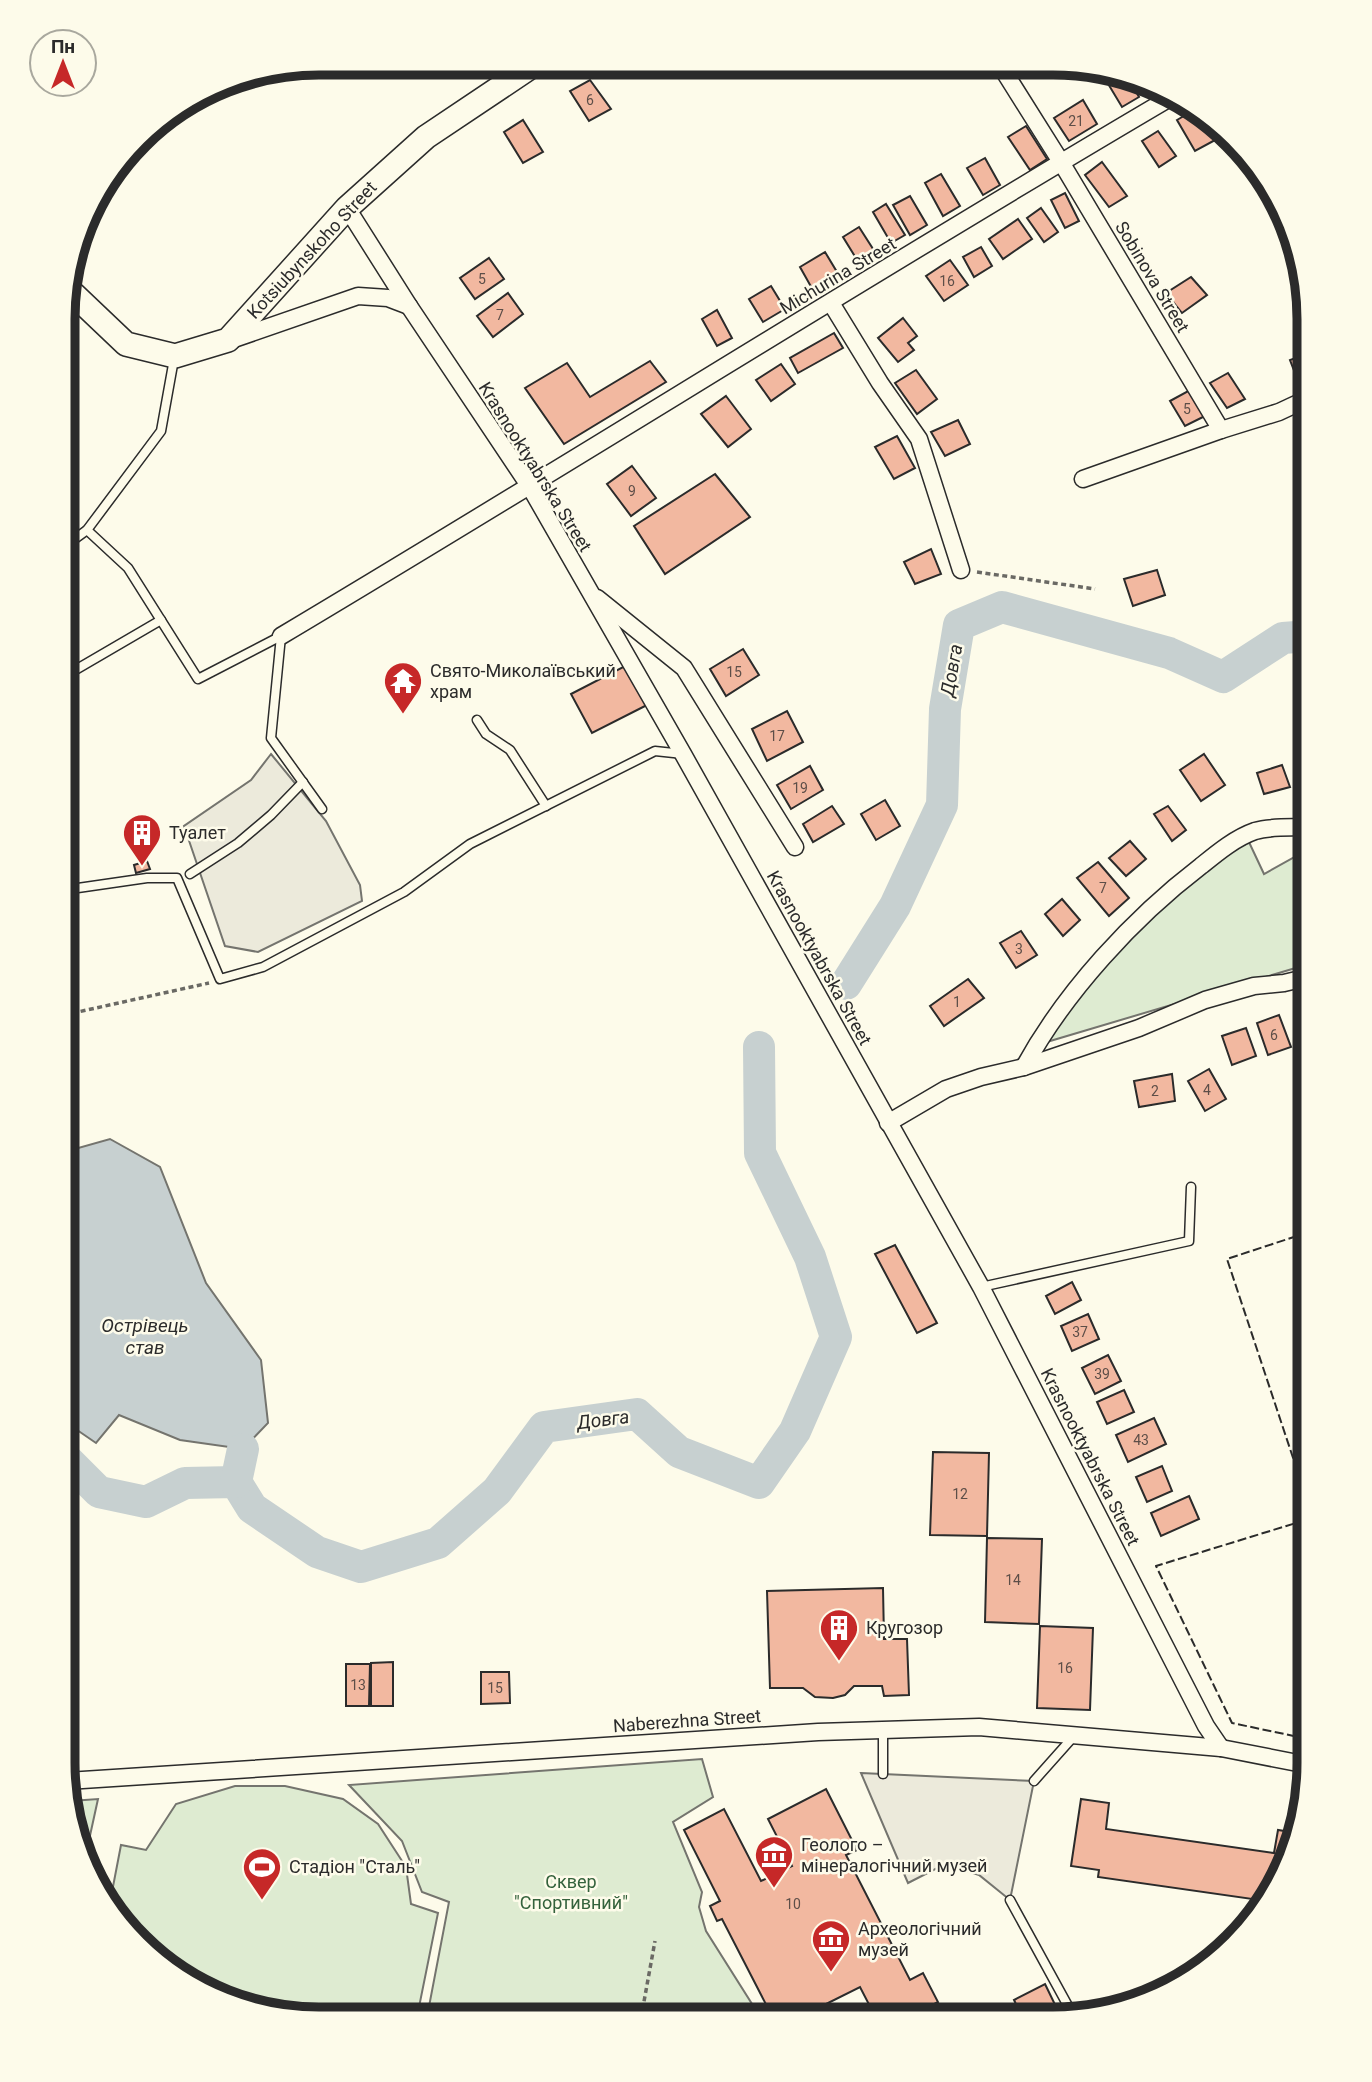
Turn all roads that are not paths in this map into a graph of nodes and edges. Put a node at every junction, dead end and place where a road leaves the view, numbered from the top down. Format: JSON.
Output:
{"nodes":[{"id":1,"x":1006,"y":75,"type":"edge"},
{"id":2,"x":518,"y":76,"type":"edge"},
{"id":3,"x":1163,"y":102,"type":"edge"},
{"id":4,"x":1061,"y":162,"type":"junction"},
{"id":5,"x":347,"y":208,"type":"junction"},
{"id":6,"x":76,"y":297,"type":"edge"},
{"id":7,"x":831,"y":303,"type":"junction"},
{"id":8,"x":408,"y":306,"type":"junction"},
{"id":9,"x":228,"y":340,"type":"junction"},
{"id":10,"x":175,"y":356,"type":"junction"},
{"id":11,"x":1297,"y":404,"type":"edge"},
{"id":12,"x":1221,"y":430,"type":"junction"},
{"id":13,"x":1083,"y":480,"type":"dead end"},
{"id":14,"x":530,"y":487,"type":"junction"},
{"id":15,"x":87,"y":530,"type":"junction"},
{"id":16,"x":75,"y":539,"type":"edge"},
{"id":17,"x":961,"y":570,"type":"road end"},
{"id":18,"x":590,"y":592,"type":"junction"},
{"id":19,"x":161,"y":621,"type":"junction"},
{"id":20,"x":281,"y":636,"type":"junction"},
{"id":21,"x":75,"y":670,"type":"edge"},
{"id":22,"x":477,"y":720,"type":"dead end"},
{"id":23,"x":683,"y":754,"type":"junction"},
{"id":24,"x":303,"y":782,"type":"junction"},
{"id":25,"x":546,"y":806,"type":"junction"},
{"id":26,"x":322,"y":809,"type":"dead end"},
{"id":27,"x":1297,"y":828,"type":"edge"},
{"id":28,"x":795,"y":847,"type":"dead end"},
{"id":29,"x":190,"y":874,"type":"dead end"},
{"id":30,"x":75,"y":888,"type":"edge"},
{"id":31,"x":1297,"y":980,"type":"edge"},
{"id":32,"x":1024,"y":1067,"type":"junction"},
{"id":33,"x":888,"y":1123,"type":"junction"},
{"id":34,"x":1191,"y":1187,"type":"dead end"},
{"id":35,"x":981,"y":1287,"type":"junction"},
{"id":36,"x":883,"y":1729,"type":"junction"},
{"id":37,"x":1075,"y":1736,"type":"junction"},
{"id":38,"x":1221,"y":1748,"type":"junction"},
{"id":39,"x":1296,"y":1763,"type":"edge"},
{"id":40,"x":883,"y":1774,"type":"dead end"},
{"id":41,"x":76,"y":1780,"type":"edge"},
{"id":42,"x":1034,"y":1781,"type":"dead end"},
{"id":43,"x":1010,"y":1900,"type":"dead end"},
{"id":44,"x":1068,"y":2006,"type":"edge"}],
"edges":[{"from":1,"to":4,"type":"street","name":"Sobinova Street"},
{"from":2,"to":5,"type":"street","name":"Kotsiubynskoho Street"},
{"from":3,"to":4,"type":"street","name":"Michurina Street"},
{"from":4,"to":7,"type":"street","name":"Michurina Street"},
{"from":4,"to":12,"type":"street","name":"Sobinova Street"},
{"from":5,"to":8,"type":"street","name":"Krasnooktyabrska Street"},
{"from":5,"to":9,"type":"street","name":"Kotsiubynskoho Street"},
{"from":6,"to":10,"type":"street"},
{"from":7,"to":14,"type":"street","name":"Michurina Street"},
{"from":7,"to":17,"type":"street"},
{"from":8,"to":9,"type":"street"},
{"from":8,"to":14,"type":"street","name":"Krasnooktyabrska Street"},
{"from":9,"to":10,"type":"street"},
{"from":10,"to":15,"type":"lane"},
{"from":11,"to":12,"type":"street"},
{"from":12,"to":13,"type":"street"},
{"from":14,"to":18,"type":"street","name":"Krasnooktyabrska Street"},
{"from":14,"to":20,"type":"street","name":"Michurina Street"},
{"from":15,"to":16,"type":"lane"},
{"from":15,"to":19,"type":"lane"},
{"from":18,"to":23,"type":"street","name":"Krasnooktyabrska Street"},
{"from":18,"to":28,"type":"street"},
{"from":19,"to":20,"type":"lane"},
{"from":19,"to":21,"type":"lane"},
{"from":20,"to":24,"type":"lane"},
{"from":22,"to":25,"type":"lane"},
{"from":23,"to":25,"type":"lane"},
{"from":23,"to":33,"type":"street","name":"Krasnooktyabrska Street"},
{"from":24,"to":26,"type":"lane"},
{"from":24,"to":29,"type":"lane"},
{"from":25,"to":30,"type":"lane"},
{"from":27,"to":32,"type":"street"},
{"from":31,"to":32,"type":"street"},
{"from":32,"to":33,"type":"street"},
{"from":33,"to":35,"type":"street","name":"Krasnooktyabrska Street"},
{"from":34,"to":35,"type":"lane"},
{"from":35,"to":38,"type":"street","name":"Krasnooktyabrska Street"},
{"from":36,"to":37,"type":"street","name":"Naberezhna Street"},
{"from":36,"to":40,"type":"lane"},
{"from":36,"to":41,"type":"street","name":"Naberezhna Street"},
{"from":37,"to":38,"type":"street","name":"Naberezhna Street"},
{"from":37,"to":42,"type":"lane"},
{"from":38,"to":39,"type":"street","name":"Naberezhna Street"},
{"from":43,"to":44,"type":"lane"}]}
